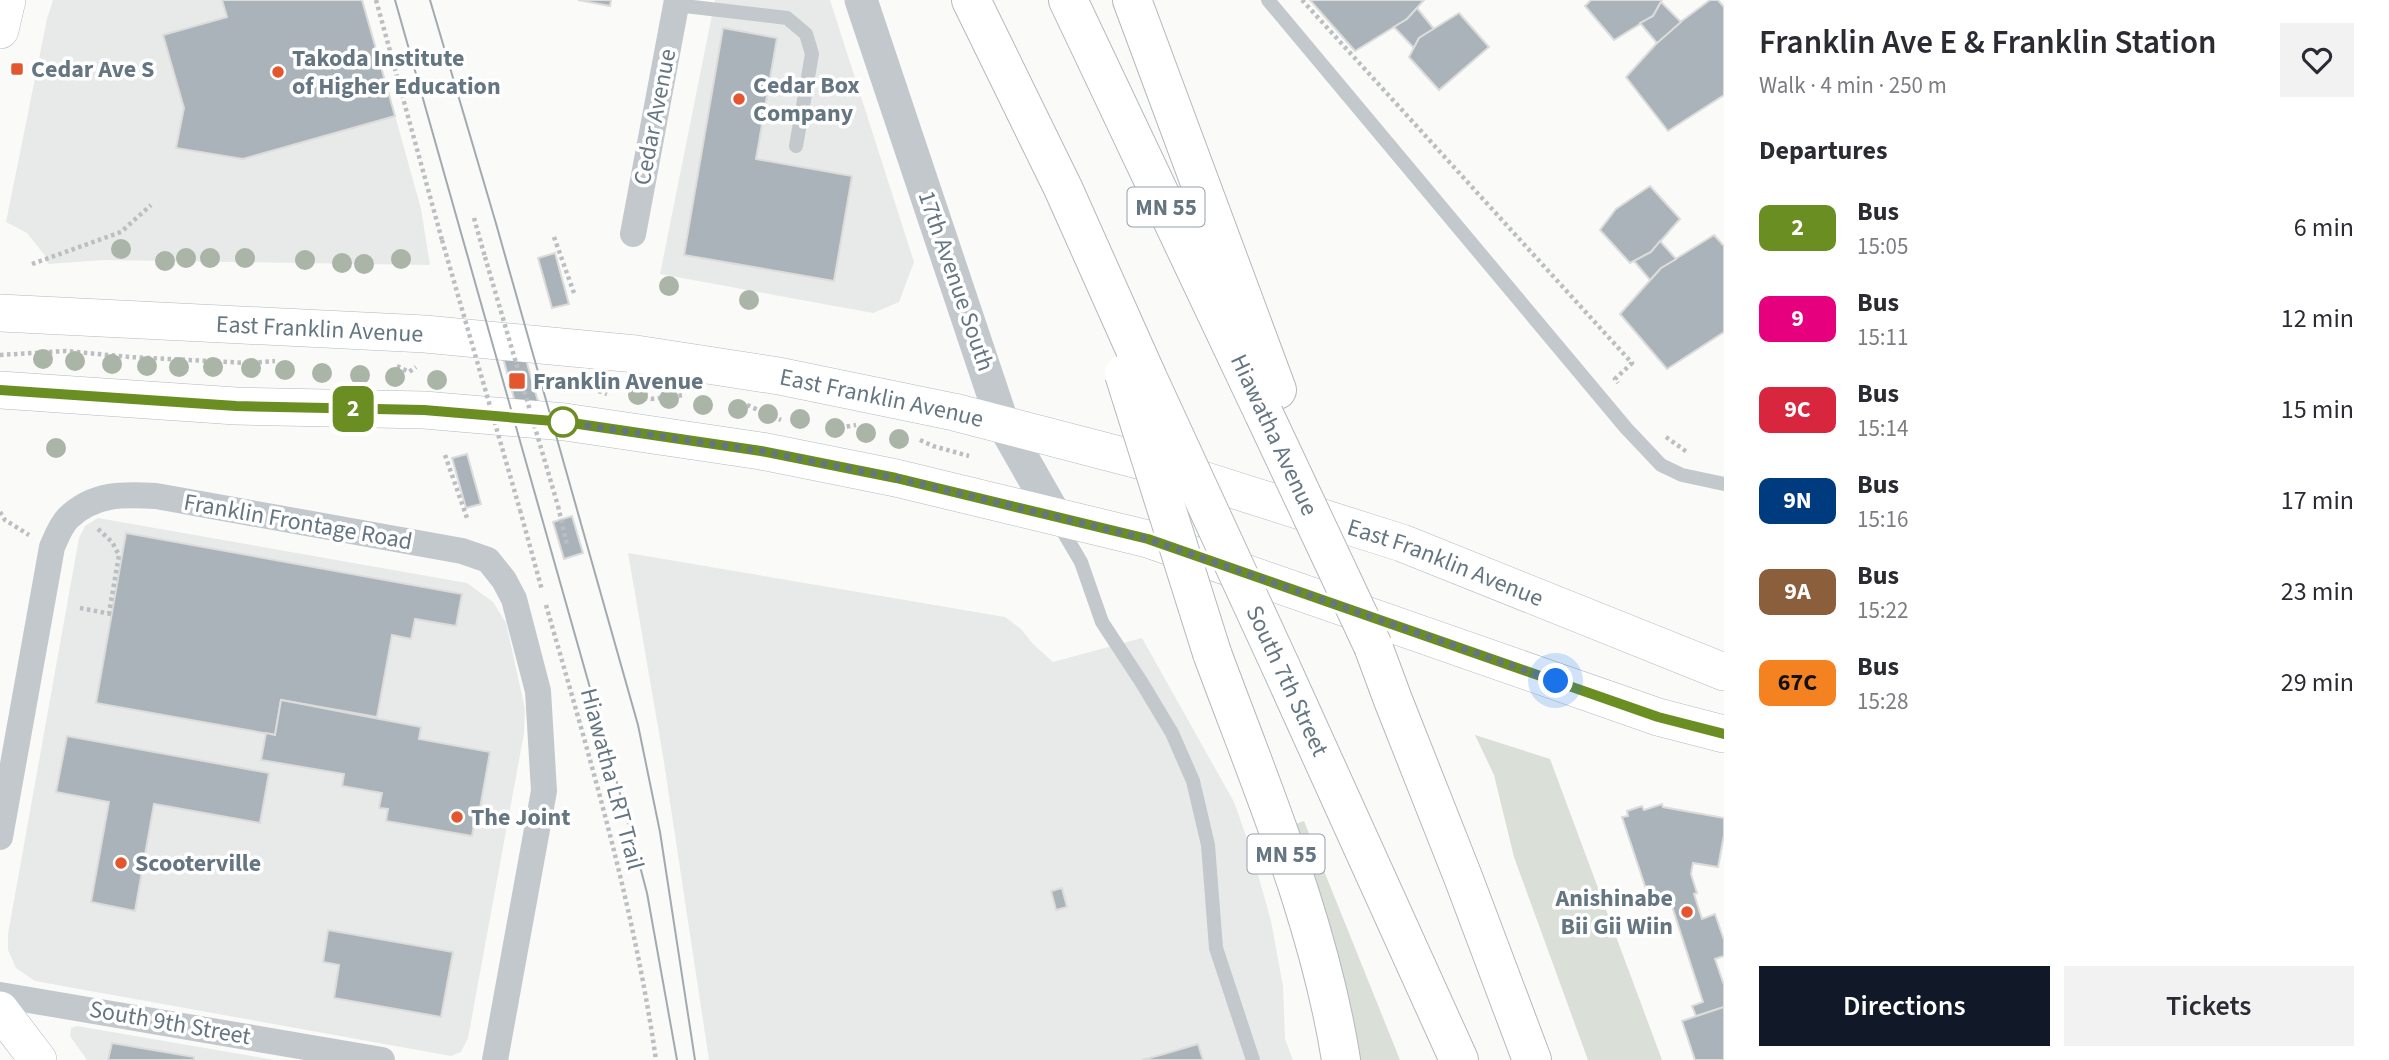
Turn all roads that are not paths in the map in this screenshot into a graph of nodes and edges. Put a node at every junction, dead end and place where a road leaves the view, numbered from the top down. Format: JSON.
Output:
{"nodes":[{"id":1,"x":7,"y":0,"type":"edge"},
{"id":2,"x":862,"y":0,"type":"edge"},
{"id":3,"x":971,"y":0,"type":"edge"},
{"id":4,"x":1068,"y":0,"type":"edge"},
{"id":5,"x":1132,"y":0,"type":"edge"},
{"id":6,"x":1268,"y":0,"type":"edge"},
{"id":7,"x":677,"y":2,"type":"edge"},
{"id":8,"x":0,"y":30,"type":"edge"},
{"id":9,"x":796,"y":146,"type":"dead end"},
{"id":10,"x":633,"y":234,"type":"dead end"},
{"id":11,"x":0,"y":313,"type":"edge"},
{"id":12,"x":1134,"y":371,"type":"junction"},
{"id":13,"x":0,"y":390,"type":"edge"},
{"id":14,"x":1276,"y":416,"type":"junction"},
{"id":15,"x":1003,"y":424,"type":"junction"},
{"id":16,"x":1724,"y":484,"type":"edge"},
{"id":17,"x":1056,"y":517,"type":"junction"},
{"id":18,"x":1724,"y":672,"type":"edge"},
{"id":19,"x":1724,"y":734,"type":"edge"},
{"id":20,"x":0,"y":836,"type":"edge"},
{"id":21,"x":1464,"y":877,"type":"junction"},
{"id":22,"x":0,"y":995,"type":"edge"},
{"id":23,"x":0,"y":1010,"type":"edge"},
{"id":24,"x":38,"y":1060,"type":"edge"},
{"id":25,"x":382,"y":1060,"type":"edge"},
{"id":26,"x":495,"y":1060,"type":"edge"},
{"id":27,"x":1253,"y":1060,"type":"edge"},
{"id":28,"x":1341,"y":1060,"type":"edge"},
{"id":29,"x":1459,"y":1060,"type":"edge"},
{"id":30,"x":1532,"y":1060,"type":"edge"},
{"id":31,"x":1550,"y":1060,"type":"edge"}],
"edges":[{"from":1,"to":8,"type":"main road"},
{"from":2,"to":15,"type":"street","name":"17th Avenue South"},
{"from":3,"to":12,"type":"highway","name":"South 7th Street"},
{"from":4,"to":14,"type":"highway","name":"Hiawatha Avenue","number":"MN 55"},
{"from":5,"to":14,"type":"highway"},
{"from":6,"to":16,"type":"lane"},
{"from":7,"to":9,"type":"lane"},
{"from":7,"to":10,"type":"street","name":"Cedar Avenue"},
{"from":11,"to":15,"type":"main road","name":"East Franklin Avenue"},
{"from":12,"to":28,"type":"highway","number":"MN 55","bridge":true},
{"from":12,"to":29,"type":"highway","name":"South 7th Street","bridge":true},
{"from":13,"to":17,"type":"main road"},
{"from":14,"to":21,"type":"highway","name":"Hiawatha Avenue","number":"MN 55","bridge":true},
{"from":15,"to":17,"type":"street","name":"17th Avenue South"},
{"from":15,"to":18,"type":"main road","name":"East Franklin Avenue"},
{"from":17,"to":19,"type":"main road"},
{"from":17,"to":27,"type":"lane","name":"17th Avenue South"},
{"from":20,"to":26,"type":"street","name":"Franklin Frontage Road"},
{"from":21,"to":30,"type":"highway"},
{"from":21,"to":31,"type":"highway","number":"MN 55"},
{"from":22,"to":25,"type":"street","name":"South 9th Street"},
{"from":23,"to":24,"type":"main road"}]}
